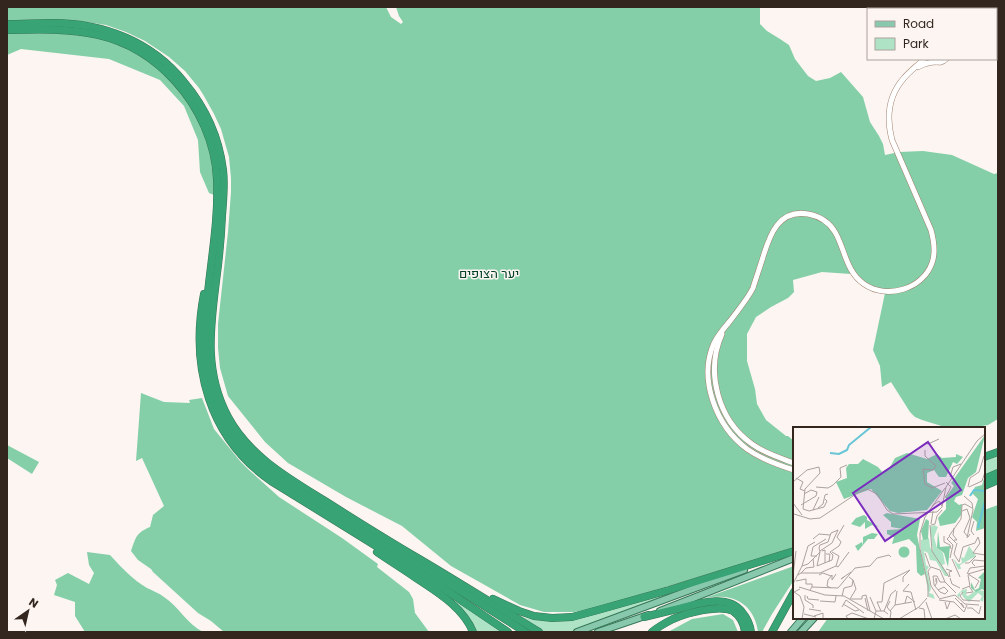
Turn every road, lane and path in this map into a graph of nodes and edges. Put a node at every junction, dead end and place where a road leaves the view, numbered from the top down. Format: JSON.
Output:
{"nodes":[{"id":1,"x":7,"y":24,"type":"edge"},
{"id":2,"x":7,"y":30,"type":"edge"},
{"id":3,"x":923,"y":60,"type":"edge"},
{"id":4,"x":934,"y":60,"type":"edge"},
{"id":5,"x":945,"y":60,"type":"edge"},
{"id":6,"x":937,"y":62,"type":"junction"},
{"id":7,"x":911,"y":72,"type":"junction"},
{"id":8,"x":214,"y":241,"type":"junction"},
{"id":9,"x":731,"y":319,"type":"junction"},
{"id":10,"x":998,"y":452,"type":"edge"},
{"id":11,"x":985,"y":457,"type":"edge"},
{"id":12,"x":793,"y":463,"type":"edge"},
{"id":13,"x":793,"y":470,"type":"edge"},
{"id":14,"x":998,"y":473,"type":"edge"},
{"id":15,"x":985,"y":479,"type":"edge"},
{"id":16,"x":998,"y":480,"type":"edge"},
{"id":17,"x":985,"y":486,"type":"edge"},
{"id":18,"x":304,"y":502,"type":"junction"},
{"id":19,"x":793,"y":554,"type":"edge"},
{"id":20,"x":459,"y":582,"type":"junction"},
{"id":21,"x":793,"y":594,"type":"edge"},
{"id":22,"x":644,"y":617,"type":"junction"},
{"id":23,"x":802,"y":619,"type":"edge"},
{"id":24,"x":813,"y":619,"type":"edge"},
{"id":25,"x":473,"y":632,"type":"edge"},
{"id":26,"x":508,"y":632,"type":"edge"},
{"id":27,"x":526,"y":632,"type":"edge"},
{"id":28,"x":539,"y":632,"type":"edge"},
{"id":29,"x":577,"y":632,"type":"edge"},
{"id":30,"x":598,"y":632,"type":"edge"},
{"id":31,"x":652,"y":632,"type":"edge"},
{"id":32,"x":745,"y":632,"type":"edge"},
{"id":33,"x":750,"y":632,"type":"edge"},
{"id":34,"x":772,"y":632,"type":"edge"},
{"id":35,"x":791,"y":632,"type":"edge"},
{"id":36,"x":801,"y":632,"type":"edge"}],
"edges":[{"from":1,"to":20,"type":"highway"},
{"from":2,"to":8,"type":"highway"},
{"from":3,"to":7,"type":"street"},
{"from":4,"to":6,"type":"street"},
{"from":5,"to":6,"type":"street"},
{"from":6,"to":7,"type":"street"},
{"from":7,"to":9,"type":"street"},
{"from":8,"to":18,"type":"highway"},
{"from":8,"to":27,"type":"highway"},
{"from":9,"to":12,"type":"street"},
{"from":9,"to":13,"type":"street"},
{"from":10,"to":11,"type":"highway"},
{"from":14,"to":15,"type":"highway"},
{"from":16,"to":17,"type":"highway"},
{"from":18,"to":25,"type":"highway"},
{"from":18,"to":26,"type":"highway"},
{"from":19,"to":20,"type":"highway"},
{"from":19,"to":22,"type":"main road"},
{"from":19,"to":29,"type":"main road"},
{"from":20,"to":28,"type":"highway"},
{"from":21,"to":34,"type":"highway"},
{"from":22,"to":30,"type":"main road"},
{"from":22,"to":33,"type":"highway"},
{"from":23,"to":35,"type":"main road"},
{"from":24,"to":36,"type":"main road"},
{"from":31,"to":32,"type":"highway"}]}
